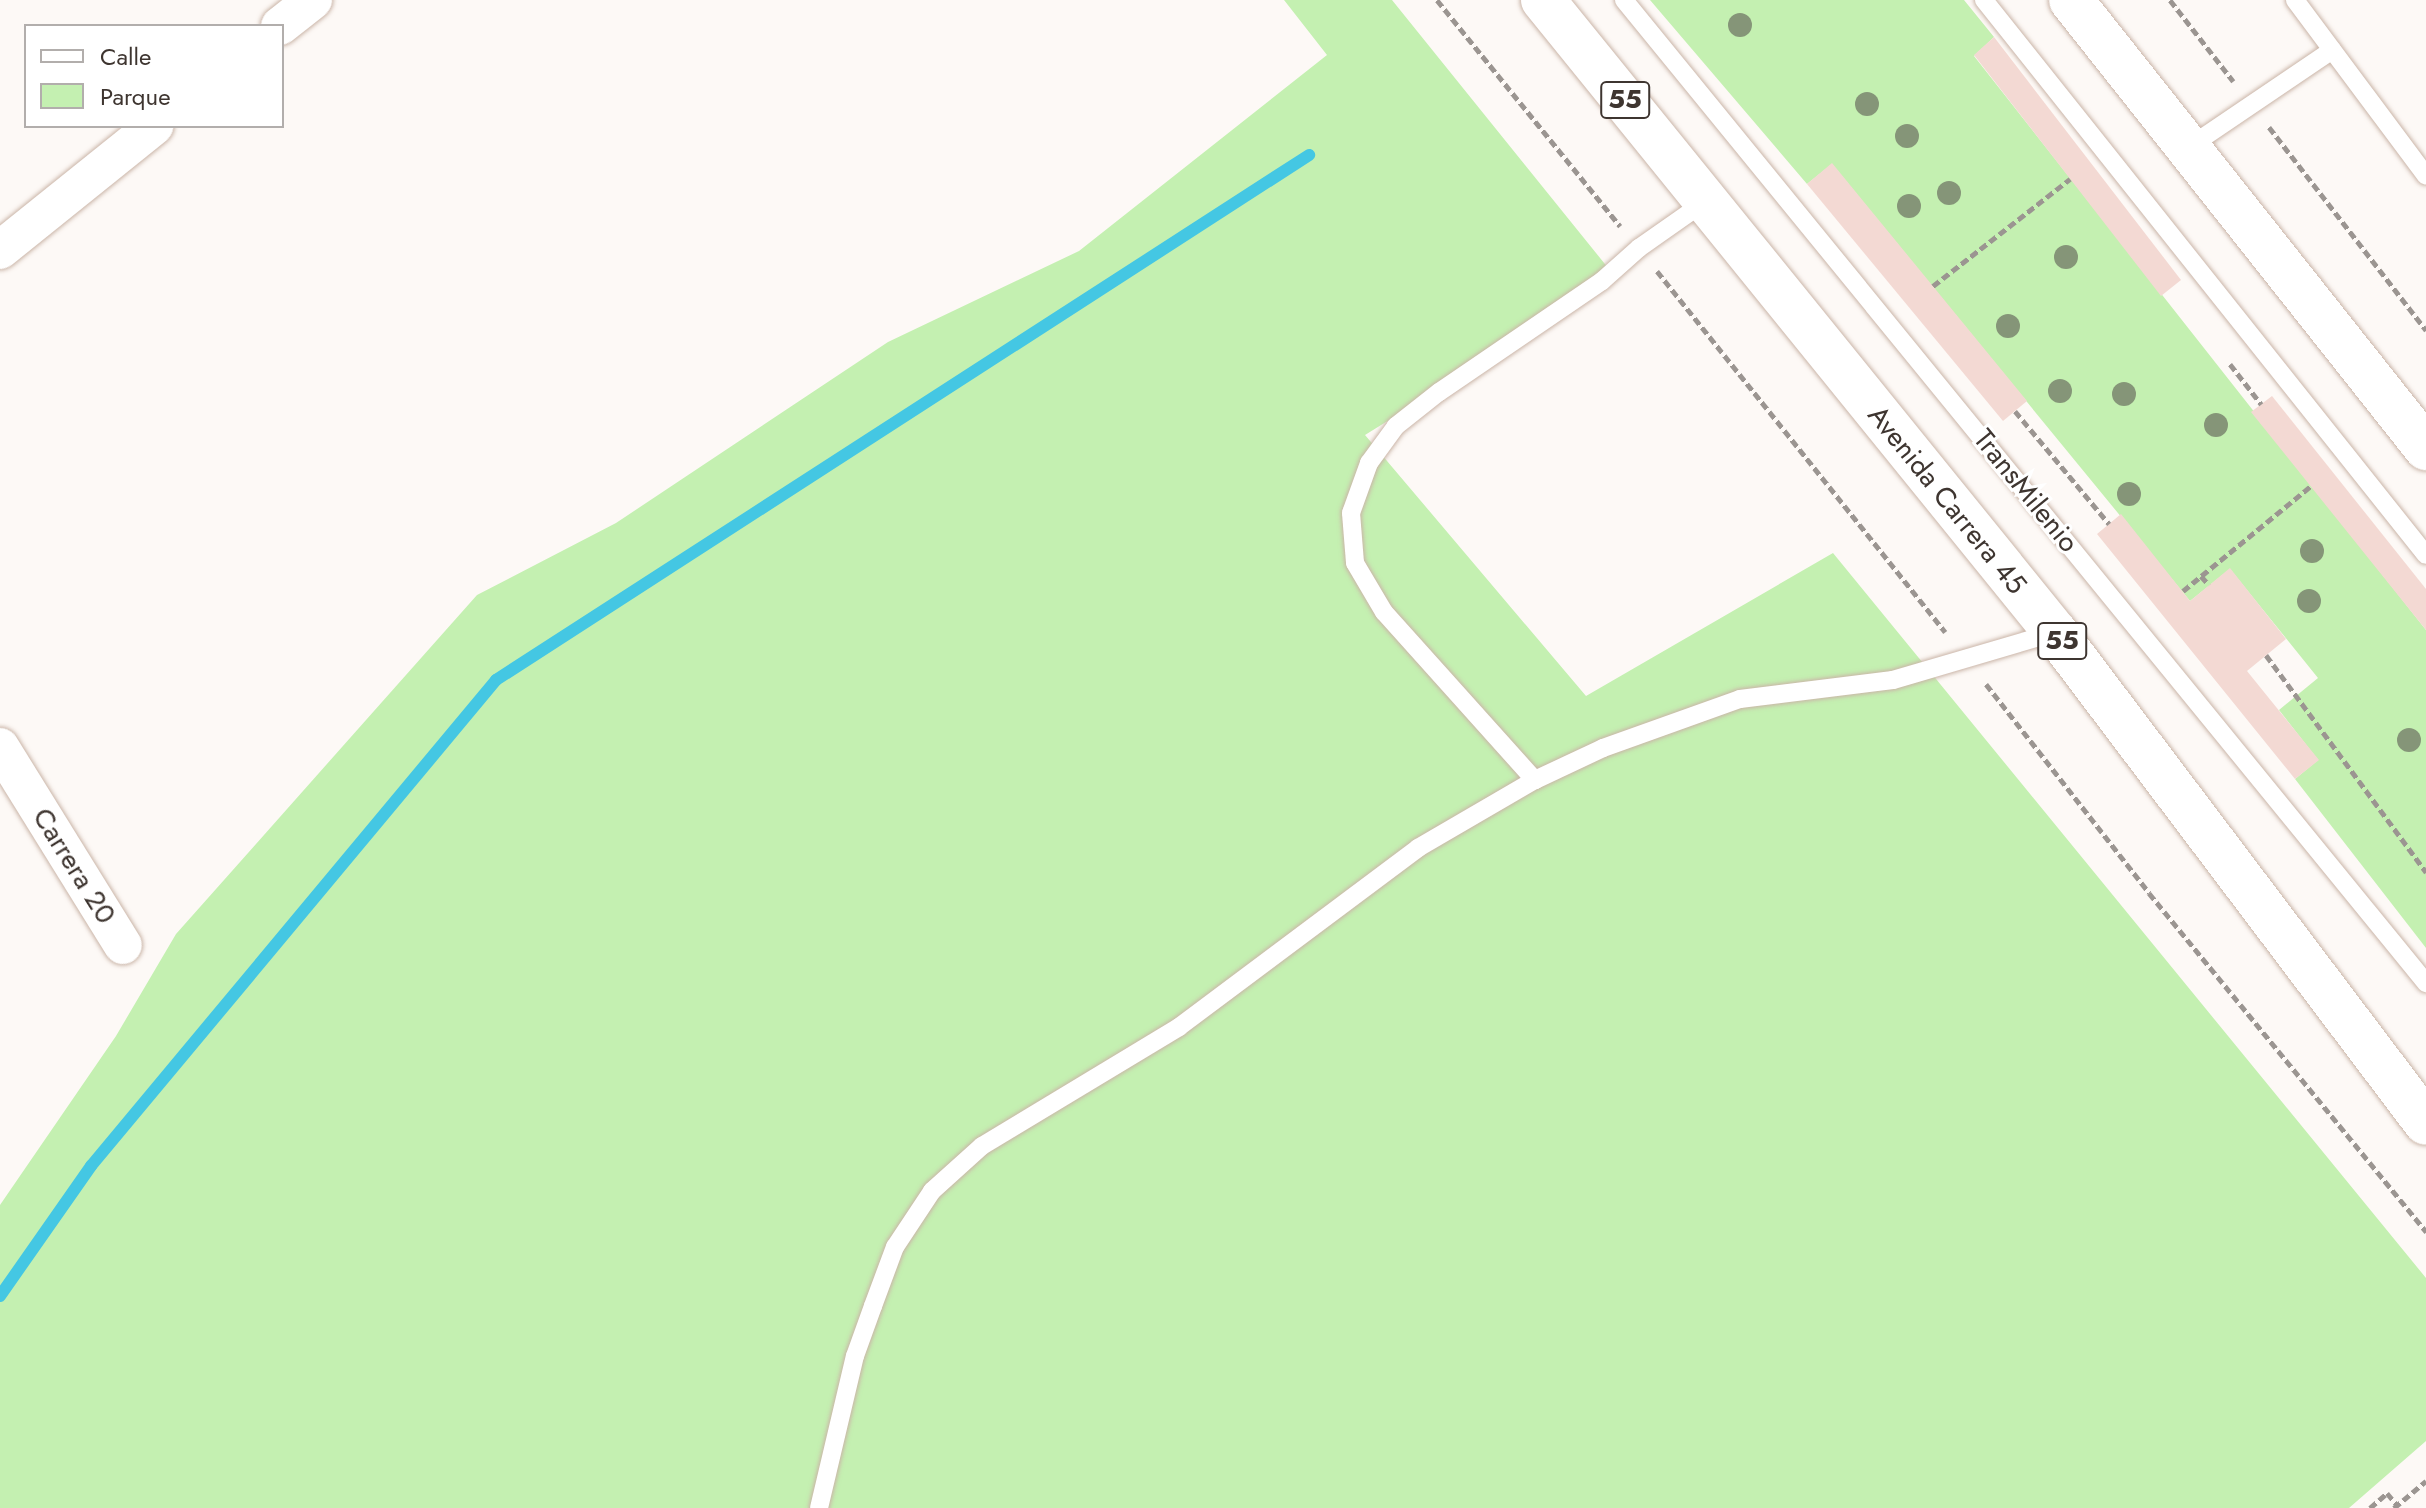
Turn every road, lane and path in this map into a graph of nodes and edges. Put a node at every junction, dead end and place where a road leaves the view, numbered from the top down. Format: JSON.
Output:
{"nodes":[{"id":1,"x":313,"y":0,"type":"edge"},
{"id":2,"x":1437,"y":0,"type":"edge"},
{"id":3,"x":1543,"y":0,"type":"edge"},
{"id":4,"x":1624,"y":0,"type":"edge"},
{"id":5,"x":1984,"y":0,"type":"edge"},
{"id":6,"x":2071,"y":0,"type":"edge"},
{"id":7,"x":2170,"y":0,"type":"edge"},
{"id":8,"x":2295,"y":0,"type":"edge"},
{"id":9,"x":283,"y":24,"type":"edge"},
{"id":10,"x":2332,"y":50,"type":"junction"},
{"id":11,"x":2251,"y":104,"type":"junction"},
{"id":12,"x":152,"y":128,"type":"edge"},
{"id":13,"x":2189,"y":147,"type":"junction"},
{"id":14,"x":2426,"y":176,"type":"edge"},
{"id":15,"x":2070,"y":179,"type":"dead end"},
{"id":16,"x":1706,"y":201,"type":"junction"},
{"id":17,"x":1639,"y":248,"type":"junction"},
{"id":18,"x":0,"y":250,"type":"edge"},
{"id":19,"x":1933,"y":286,"type":"dead end"},
{"id":20,"x":2426,"y":330,"type":"edge"},
{"id":21,"x":2015,"y":411,"type":"dead end"},
{"id":22,"x":2423,"y":445,"type":"edge"},
{"id":23,"x":2311,"y":486,"type":"dead end"},
{"id":24,"x":2109,"y":524,"type":"dead end"},
{"id":25,"x":2426,"y":555,"type":"edge"},
{"id":26,"x":2201,"y":576,"type":"junction"},
{"id":27,"x":2209,"y":585,"type":"dead end"},
{"id":28,"x":2183,"y":591,"type":"dead end"},
{"id":29,"x":2055,"y":632,"type":"junction"},
{"id":30,"x":2266,"y":655,"type":"dead end"},
{"id":31,"x":1966,"y":659,"type":"junction"},
{"id":32,"x":0,"y":747,"type":"edge"},
{"id":33,"x":1535,"y":780,"type":"junction"},
{"id":34,"x":2426,"y":872,"type":"edge"},
{"id":35,"x":123,"y":945,"type":"dead end"},
{"id":36,"x":2426,"y":983,"type":"edge"},
{"id":37,"x":2418,"y":1109,"type":"edge"},
{"id":38,"x":2426,"y":1232,"type":"edge"},
{"id":39,"x":2426,"y":1481,"type":"edge"},
{"id":40,"x":2396,"y":1506,"type":"edge"},
{"id":41,"x":819,"y":1508,"type":"edge"},
{"id":42,"x":2370,"y":1508,"type":"edge"}],
"edges":[{"from":1,"to":9,"type":"street"},
{"from":2,"to":17,"type":"path"},
{"from":3,"to":16,"type":"highway","name":"Avenida Carrera 45","number":"55"},
{"from":4,"to":36,"type":"lane","name":"TransMilenio"},
{"from":5,"to":25,"type":"lane"},
{"from":6,"to":13,"type":"highway"},
{"from":7,"to":11,"type":"path"},
{"from":8,"to":10,"type":"lane"},
{"from":10,"to":11,"type":"lane"},
{"from":10,"to":14,"type":"lane"},
{"from":11,"to":13,"type":"lane"},
{"from":11,"to":20,"type":"path"},
{"from":12,"to":18,"type":"street"},
{"from":13,"to":22,"type":"highway"},
{"from":15,"to":19,"type":"path"},
{"from":16,"to":17,"type":"lane"},
{"from":16,"to":29,"type":"highway","name":"Avenida Carrera 45","number":"55"},
{"from":17,"to":31,"type":"path"},
{"from":17,"to":33,"type":"lane"},
{"from":21,"to":24,"type":"path"},
{"from":23,"to":26,"type":"path"},
{"from":26,"to":27,"type":"path"},
{"from":26,"to":28,"type":"path"},
{"from":29,"to":31,"type":"lane"},
{"from":29,"to":37,"type":"highway","name":"Avenida Carrera 45","number":"55"},
{"from":30,"to":34,"type":"path"},
{"from":31,"to":33,"type":"lane"},
{"from":31,"to":38,"type":"path"},
{"from":32,"to":35,"type":"street","name":"Carrera 20"},
{"from":33,"to":41,"type":"lane"},
{"from":39,"to":40,"type":"path"},
{"from":40,"to":42,"type":"path"}]}
